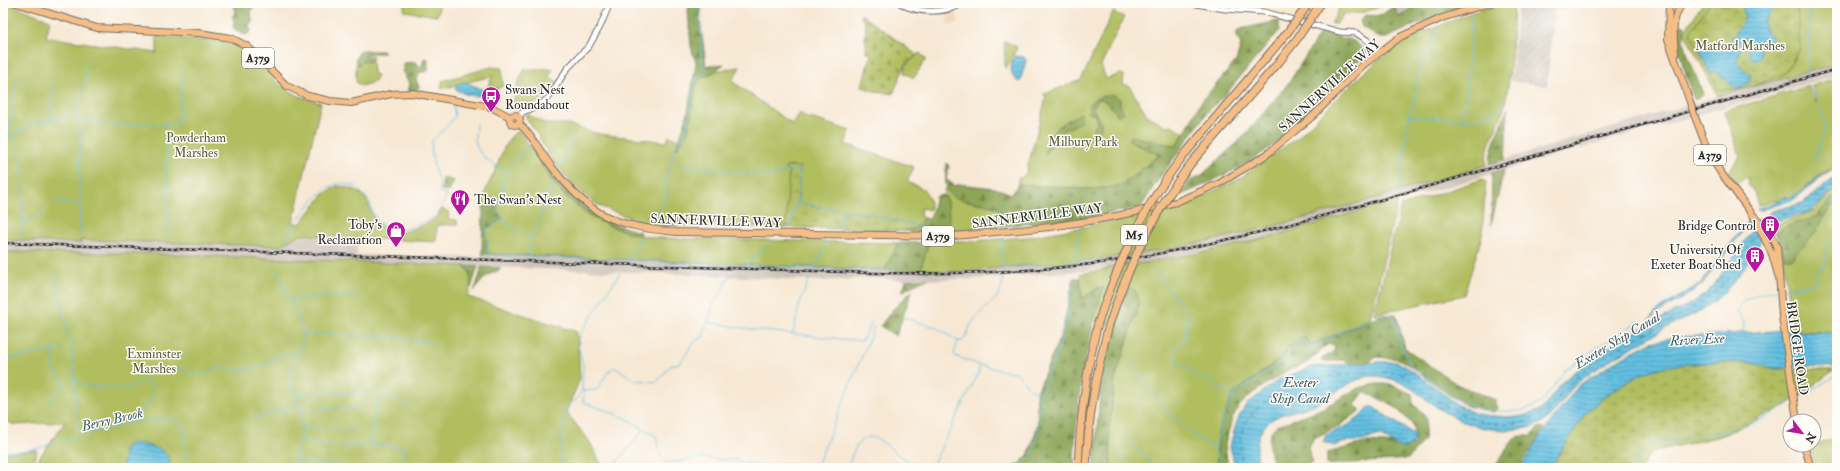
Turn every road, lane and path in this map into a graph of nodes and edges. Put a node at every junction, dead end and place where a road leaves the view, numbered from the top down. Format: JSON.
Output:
{"nodes":[{"id":1,"x":16,"y":3,"type":"edge"},
{"id":2,"x":610,"y":3,"type":"edge"},
{"id":3,"x":900,"y":3,"type":"edge"},
{"id":4,"x":963,"y":3,"type":"edge"},
{"id":5,"x":1190,"y":3,"type":"edge"},
{"id":6,"x":1321,"y":3,"type":"edge"},
{"id":7,"x":1490,"y":3,"type":"edge"},
{"id":8,"x":1669,"y":3,"type":"edge"},
{"id":9,"x":1683,"y":3,"type":"edge"},
{"id":10,"x":1687,"y":3,"type":"edge"},
{"id":11,"x":1307,"y":4,"type":"edge"},
{"id":12,"x":1673,"y":29,"type":"junction"},
{"id":13,"x":1378,"y":52,"type":"junction"},
{"id":14,"x":1675,"y":57,"type":"junction"},
{"id":15,"x":518,"y":116,"type":"junction"},
{"id":16,"x":510,"y":117,"type":"junction"},
{"id":17,"x":518,"y":123,"type":"junction"},
{"id":18,"x":1760,"y":225,"type":"junction"},
{"id":19,"x":1779,"y":278,"type":"junction"},
{"id":20,"x":1797,"y":413,"type":"edge"},
{"id":21,"x":1806,"y":453,"type":"edge"},
{"id":22,"x":1078,"y":468,"type":"edge"},
{"id":23,"x":1086,"y":468,"type":"edge"},
{"id":24,"x":1810,"y":468,"type":"edge"}],
"edges":[{"from":1,"to":16,"type":"main road","number":"A379"},
{"from":2,"to":15,"type":"street"},
{"from":3,"to":4,"type":"street"},
{"from":5,"to":13,"type":"street"},
{"from":6,"to":23,"type":"highway","number":"M5","bridge":true},
{"from":7,"to":13,"type":"main road","name":"SANNERVILLE WAY","number":"A379"},
{"from":8,"to":14,"type":"main road","name":"BRIDGE ROAD","number":"A379"},
{"from":9,"to":12,"type":"main road","number":"A379"},
{"from":10,"to":12,"type":"main road","number":"A379"},
{"from":11,"to":22,"type":"highway","number":"M5","bridge":true},
{"from":12,"to":14,"type":"main road","number":"A379"},
{"from":13,"to":17,"type":"main road","name":"SANNERVILLE WAY","number":"A379"},
{"from":14,"to":18,"type":"main road","name":"BRIDGE ROAD","number":"A379","bridge":true},
{"from":15,"to":16,"type":"main road"},
{"from":15,"to":17,"type":"main road"},
{"from":16,"to":17,"type":"main road","number":"A379"},
{"from":18,"to":19,"type":"main road","name":"BRIDGE ROAD","number":"A379"},
{"from":18,"to":19,"type":"main road","name":"BRIDGE ROAD","number":"A379"},
{"from":19,"to":20,"type":"main road","name":"BRIDGE ROAD","number":"A379"},
{"from":21,"to":24,"type":"main road"}]}
